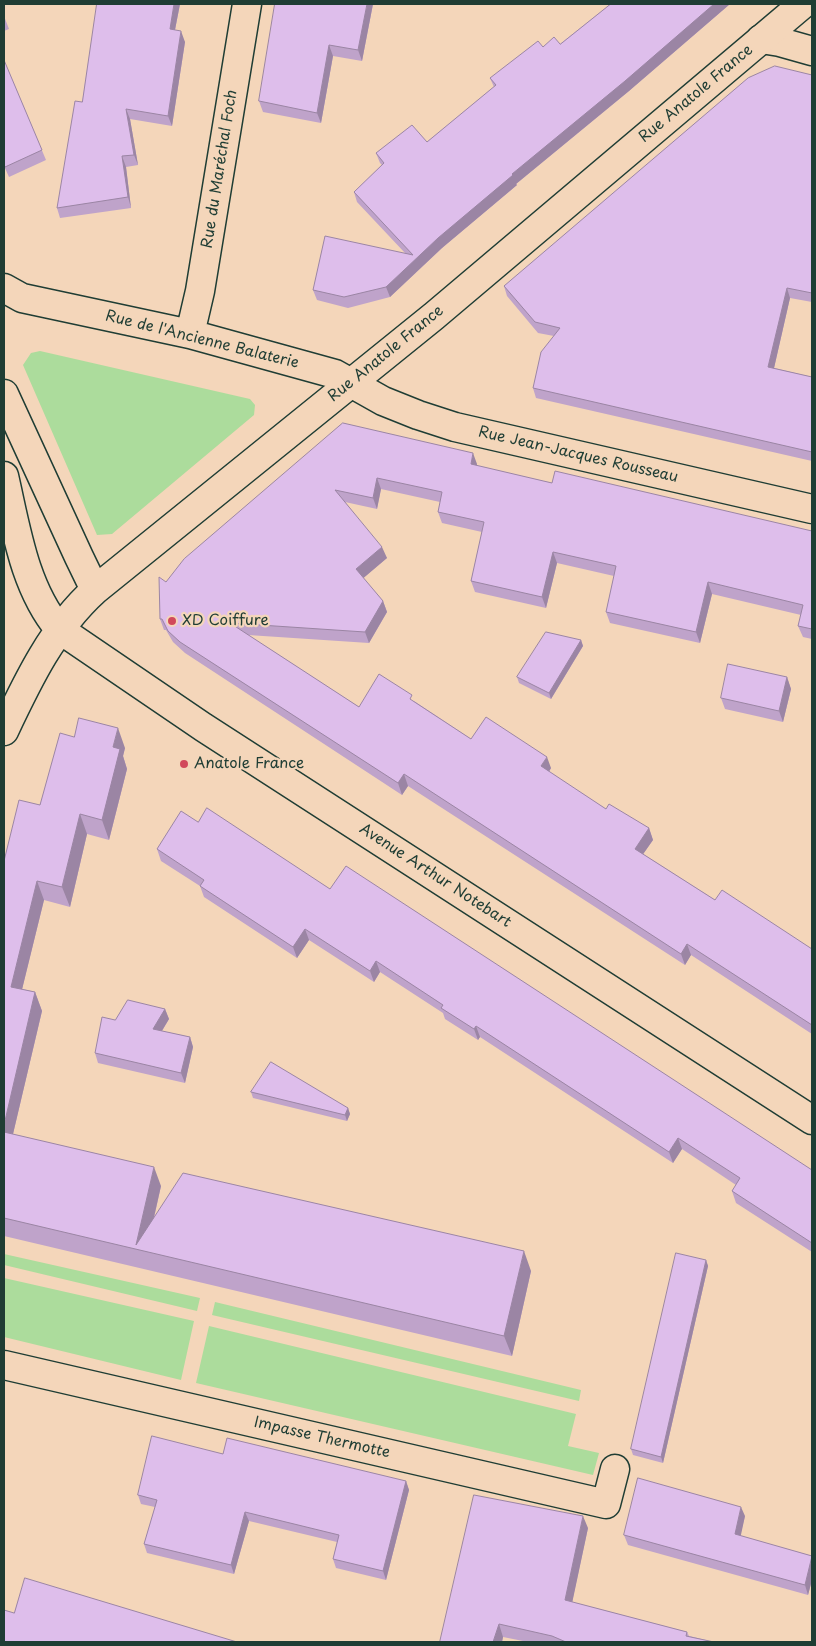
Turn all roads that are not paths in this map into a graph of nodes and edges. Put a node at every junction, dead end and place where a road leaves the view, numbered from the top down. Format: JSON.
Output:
{"nodes":[{"id":1,"x":247,"y":4,"type":"edge"},
{"id":2,"x":803,"y":4,"type":"edge"},
{"id":3,"x":761,"y":40,"type":"junction"},
{"id":4,"x":812,"y":51,"type":"edge"},
{"id":5,"x":10,"y":297,"type":"edge"},
{"id":6,"x":190,"y":334,"type":"junction"},
{"id":7,"x":350,"y":382,"type":"junction"},
{"id":8,"x":4,"y":394,"type":"edge"},
{"id":9,"x":4,"y":476,"type":"edge"},
{"id":10,"x":812,"y":509,"type":"edge"},
{"id":11,"x":95,"y":590,"type":"junction"},
{"id":12,"x":59,"y":628,"type":"junction"},
{"id":13,"x":4,"y":731,"type":"edge"},
{"id":14,"x":812,"y":1120,"type":"edge"},
{"id":15,"x":4,"y":1365,"type":"edge"},
{"id":16,"x":615,"y":1469,"type":"dead end"}],
"edges":[{"from":1,"to":6,"type":"street","name":"Rue du Maréchal Foch"},
{"from":2,"to":3,"type":"street","name":"Rue Anatole France"},
{"from":3,"to":4,"type":"street"},
{"from":3,"to":7,"type":"street","name":"Rue Anatole France"},
{"from":5,"to":6,"type":"street","name":"Rue de l'Ancienne Balaterie"},
{"from":6,"to":7,"type":"street","name":"Rue de l'Ancienne Balaterie"},
{"from":7,"to":10,"type":"street","name":"Rue Jean-Jacques Rousseau"},
{"from":7,"to":11,"type":"street","name":"Rue Anatole France"},
{"from":8,"to":11,"type":"street"},
{"from":9,"to":12,"type":"street","name":"Avenue Arthur Notebart"},
{"from":11,"to":12,"type":"street","name":"Rue Anatole France"},
{"from":12,"to":13,"type":"street","name":"Rue Anatole France"},
{"from":12,"to":14,"type":"street","name":"Avenue Arthur Notebart"},
{"from":15,"to":16,"type":"street","name":"Impasse Thermotte"}]}
